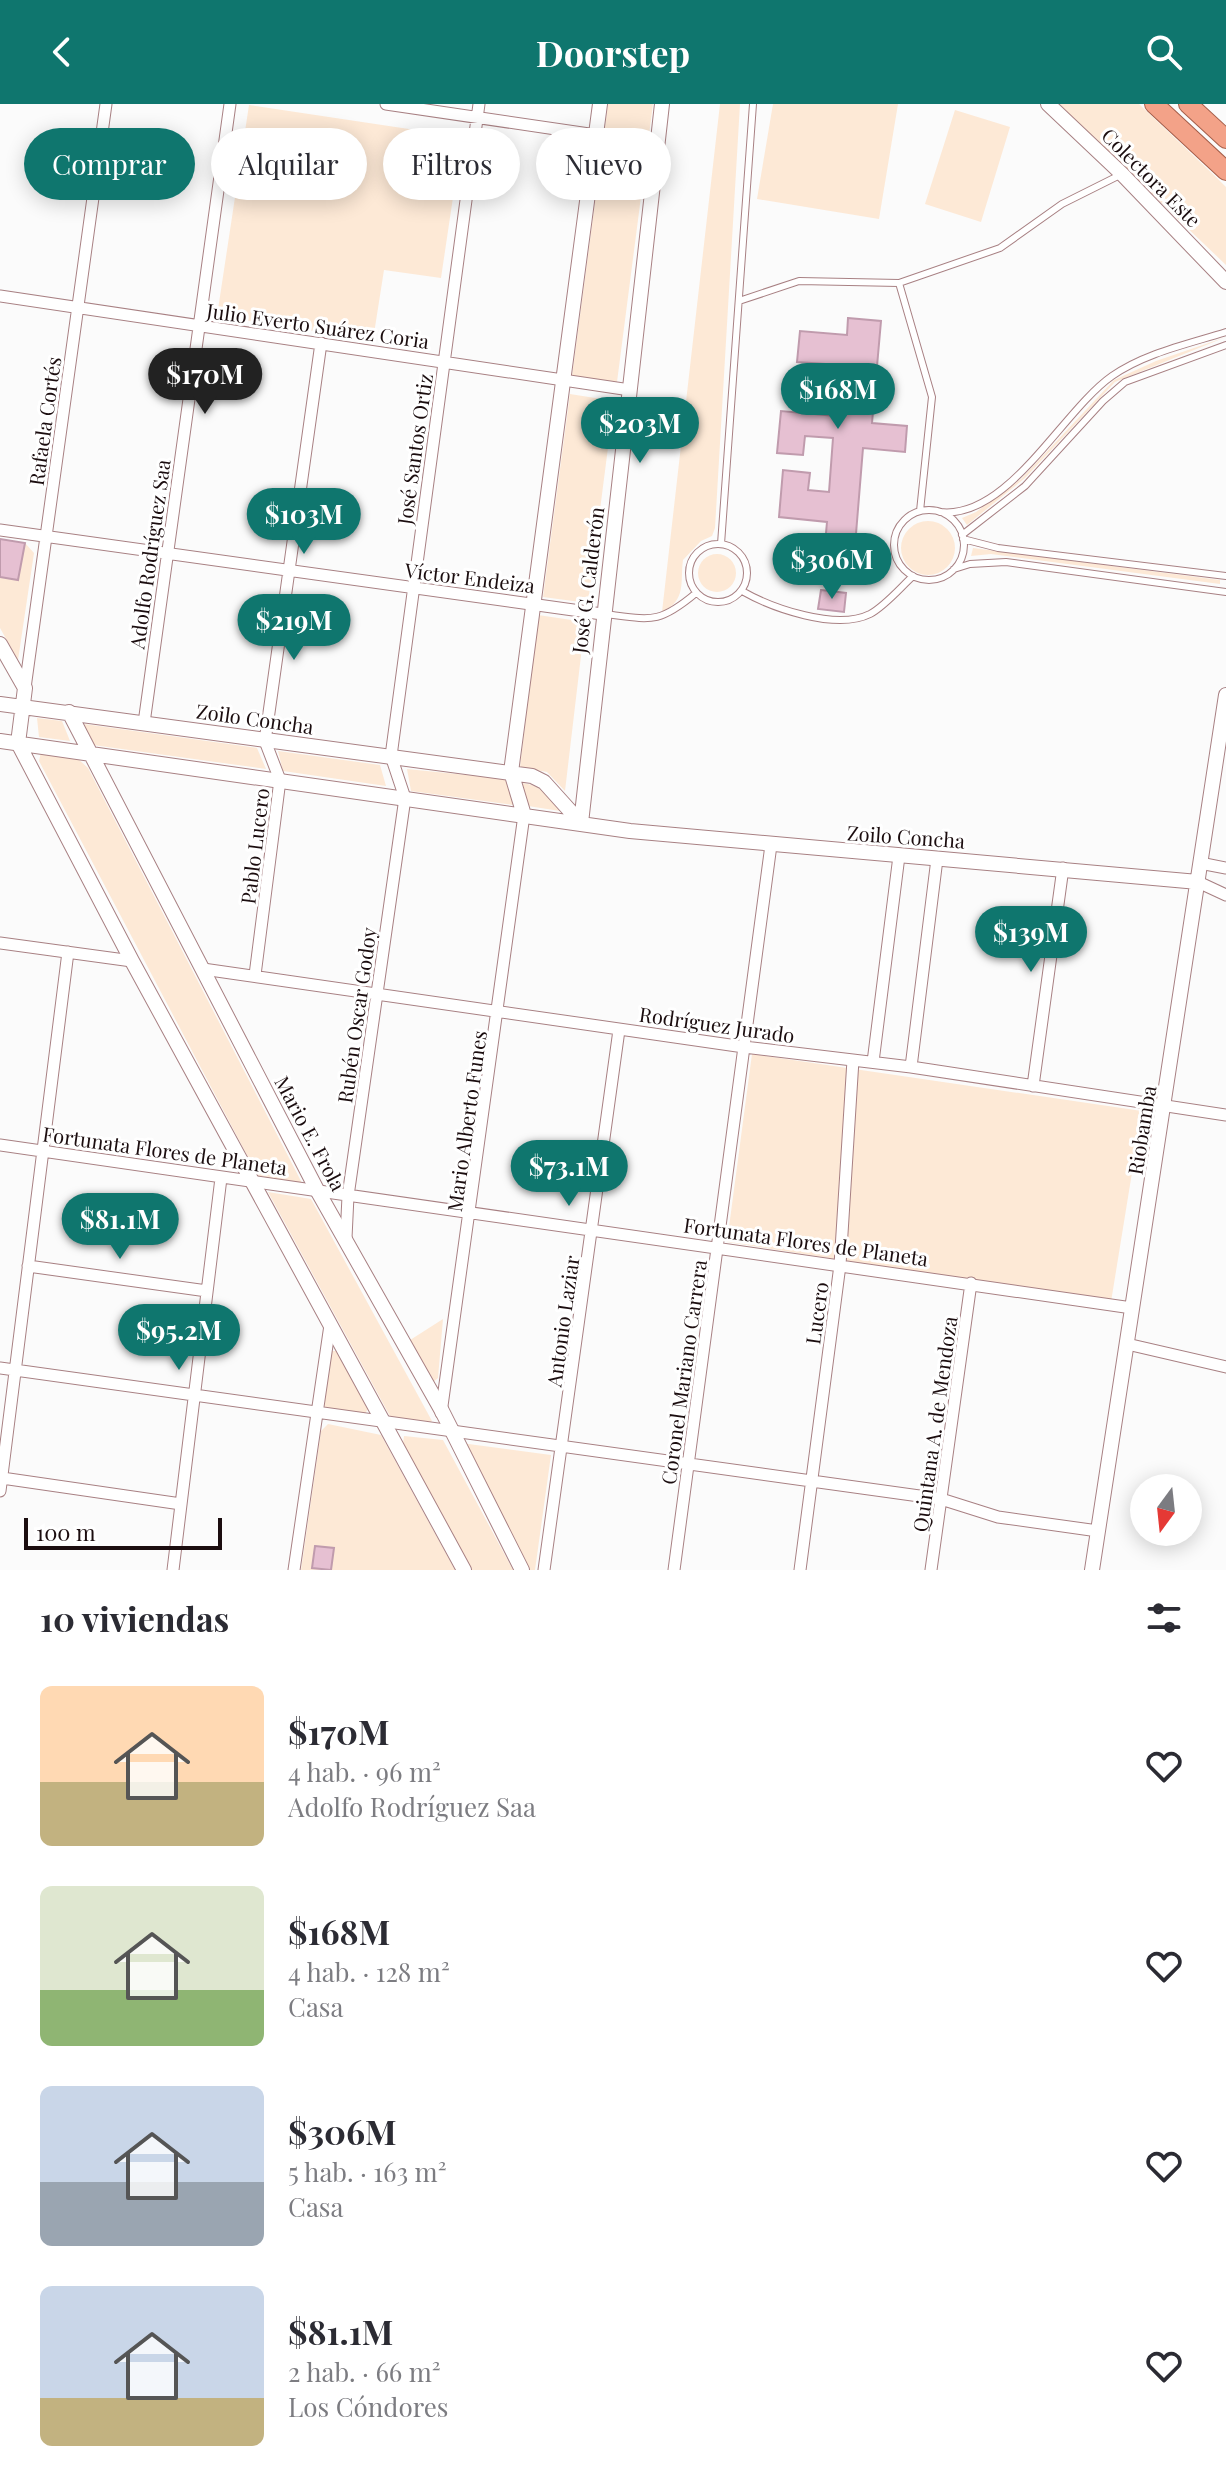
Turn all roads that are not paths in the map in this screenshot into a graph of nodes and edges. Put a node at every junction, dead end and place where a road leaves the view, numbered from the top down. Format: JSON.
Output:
{"nodes":[{"id":1,"x":106,"y":104,"type":"edge"},
{"id":2,"x":230,"y":104,"type":"edge"},
{"id":3,"x":386,"y":104,"type":"edge"},
{"id":4,"x":479,"y":104,"type":"edge"},
{"id":5,"x":600,"y":104,"type":"edge"},
{"id":6,"x":662,"y":104,"type":"edge"},
{"id":7,"x":753,"y":104,"type":"edge"},
{"id":8,"x":1048,"y":104,"type":"edge"},
{"id":9,"x":1154,"y":104,"type":"edge"},
{"id":10,"x":1188,"y":104,"type":"edge"},
{"id":11,"x":477,"y":118,"type":"junction"},
{"id":12,"x":547,"y":128,"type":"edge"},
{"id":13,"x":597,"y":128,"type":"edge"},
{"id":14,"x":1226,"y":139,"type":"edge"},
{"id":15,"x":1226,"y":171,"type":"edge"},
{"id":16,"x":1122,"y":174,"type":"junction"},
{"id":17,"x":587,"y":200,"type":"edge"},
{"id":18,"x":1226,"y":282,"type":"edge"},
{"id":19,"x":899,"y":283,"type":"junction"},
{"id":20,"x":0,"y":296,"type":"edge"},
{"id":21,"x":739,"y":301,"type":"junction"},
{"id":22,"x":80,"y":307,"type":"junction"},
{"id":23,"x":200,"y":326,"type":"junction"},
{"id":24,"x":1226,"y":332,"type":"edge"},
{"id":25,"x":321,"y":343,"type":"junction"},
{"id":26,"x":1226,"y":345,"type":"edge"},
{"id":27,"x":445,"y":361,"type":"junction"},
{"id":28,"x":564,"y":379,"type":"junction"},
{"id":29,"x":630,"y":390,"type":"junction"},
{"id":30,"x":920,"y":511,"type":"junction"},
{"id":31,"x":940,"y":512,"type":"junction"},
{"id":32,"x":0,"y":530,"type":"edge"},
{"id":33,"x":963,"y":537,"type":"junction"},
{"id":34,"x":47,"y":538,"type":"junction"},
{"id":35,"x":721,"y":544,"type":"junction"},
{"id":36,"x":166,"y":554,"type":"junction"},
{"id":37,"x":954,"y":569,"type":"junction"},
{"id":38,"x":289,"y":571,"type":"junction"},
{"id":39,"x":913,"y":576,"type":"junction"},
{"id":40,"x":1226,"y":576,"type":"edge"},
{"id":41,"x":413,"y":587,"type":"junction"},
{"id":42,"x":742,"y":591,"type":"junction"},
{"id":43,"x":1226,"y":592,"type":"edge"},
{"id":44,"x":696,"y":593,"type":"junction"},
{"id":45,"x":533,"y":602,"type":"junction"},
{"id":46,"x":602,"y":614,"type":"junction"},
{"id":47,"x":0,"y":644,"type":"edge"},
{"id":48,"x":25,"y":688,"type":"junction"},
{"id":49,"x":1226,"y":695,"type":"edge"},
{"id":50,"x":0,"y":704,"type":"edge"},
{"id":51,"x":23,"y":707,"type":"junction"},
{"id":52,"x":69,"y":712,"type":"junction"},
{"id":53,"x":144,"y":723,"type":"junction"},
{"id":54,"x":0,"y":741,"type":"edge"},
{"id":55,"x":265,"y":741,"type":"junction"},
{"id":56,"x":18,"y":743,"type":"junction"},
{"id":57,"x":90,"y":754,"type":"junction"},
{"id":58,"x":391,"y":756,"type":"junction"},
{"id":59,"x":511,"y":772,"type":"junction"},
{"id":60,"x":280,"y":780,"type":"junction"},
{"id":61,"x":405,"y":798,"type":"junction"},
{"id":62,"x":524,"y":815,"type":"junction"},
{"id":63,"x":581,"y":823,"type":"junction"},
{"id":64,"x":771,"y":845,"type":"junction"},
{"id":65,"x":899,"y":856,"type":"junction"},
{"id":66,"x":937,"y":859,"type":"junction"},
{"id":67,"x":1200,"y":863,"type":"junction"},
{"id":68,"x":1063,"y":868,"type":"junction"},
{"id":69,"x":1226,"y":868,"type":"edge"},
{"id":70,"x":1198,"y":882,"type":"junction"},
{"id":71,"x":1226,"y":895,"type":"edge"},
{"id":72,"x":0,"y":943,"type":"edge"},
{"id":73,"x":68,"y":952,"type":"junction"},
{"id":74,"x":132,"y":961,"type":"junction"},
{"id":75,"x":203,"y":969,"type":"junction"},
{"id":76,"x":255,"y":975,"type":"junction"},
{"id":77,"x":378,"y":993,"type":"junction"},
{"id":78,"x":499,"y":1012,"type":"junction"},
{"id":79,"x":619,"y":1030,"type":"junction"},
{"id":80,"x":744,"y":1047,"type":"junction"},
{"id":81,"x":853,"y":1060,"type":"junction"},
{"id":82,"x":873,"y":1062,"type":"junction"},
{"id":83,"x":911,"y":1067,"type":"junction"},
{"id":84,"x":1033,"y":1086,"type":"junction"},
{"id":85,"x":1165,"y":1106,"type":"junction"},
{"id":86,"x":1226,"y":1115,"type":"edge"},
{"id":87,"x":0,"y":1145,"type":"edge"},
{"id":88,"x":43,"y":1151,"type":"junction"},
{"id":89,"x":221,"y":1178,"type":"junction"},
{"id":90,"x":253,"y":1180,"type":"junction"},
{"id":91,"x":317,"y":1190,"type":"junction"},
{"id":92,"x":348,"y":1196,"type":"junction"},
{"id":93,"x":471,"y":1212,"type":"junction"},
{"id":94,"x":593,"y":1229,"type":"junction"},
{"id":95,"x":346,"y":1238,"type":"junction"},
{"id":96,"x":718,"y":1246,"type":"junction"},
{"id":97,"x":840,"y":1265,"type":"junction"},
{"id":98,"x":28,"y":1266,"type":"junction"},
{"id":99,"x":971,"y":1283,"type":"junction"},
{"id":100,"x":207,"y":1291,"type":"junction"},
{"id":101,"x":1132,"y":1308,"type":"junction"},
{"id":102,"x":330,"y":1325,"type":"junction"},
{"id":103,"x":1127,"y":1344,"type":"junction"},
{"id":104,"x":1226,"y":1367,"type":"edge"},
{"id":105,"x":0,"y":1368,"type":"edge"},
{"id":106,"x":15,"y":1370,"type":"junction"},
{"id":107,"x":194,"y":1396,"type":"junction"},
{"id":108,"x":442,"y":1411,"type":"junction"},
{"id":109,"x":317,"y":1414,"type":"junction"},
{"id":110,"x":385,"y":1424,"type":"junction"},
{"id":111,"x":443,"y":1432,"type":"junction"},
{"id":112,"x":562,"y":1447,"type":"junction"},
{"id":113,"x":689,"y":1465,"type":"junction"},
{"id":114,"x":2,"y":1478,"type":"edge"},
{"id":115,"x":812,"y":1482,"type":"junction"},
{"id":116,"x":0,"y":1491,"type":"edge"},
{"id":117,"x":941,"y":1499,"type":"junction"},
{"id":118,"x":181,"y":1504,"type":"junction"},
{"id":119,"x":1098,"y":1531,"type":"junction"},
{"id":120,"x":173,"y":1570,"type":"edge"},
{"id":121,"x":294,"y":1570,"type":"edge"},
{"id":122,"x":464,"y":1570,"type":"edge"},
{"id":123,"x":522,"y":1570,"type":"edge"},
{"id":124,"x":544,"y":1570,"type":"edge"},
{"id":125,"x":674,"y":1570,"type":"edge"},
{"id":126,"x":800,"y":1570,"type":"edge"},
{"id":127,"x":931,"y":1570,"type":"edge"},
{"id":128,"x":1092,"y":1570,"type":"edge"}],
"edges":[{"from":1,"to":22,"type":"street","name":"Rafaela Cortés"},
{"from":2,"to":23,"type":"street","name":"Adolfo Rodríguez Saa"},
{"from":3,"to":11,"type":"street"},
{"from":4,"to":11,"type":"street","name":"José Santos Ortiz"},
{"from":5,"to":13,"type":"street"},
{"from":6,"to":29,"type":"street","name":"José G. Calderón"},
{"from":7,"to":21,"type":"lane"},
{"from":8,"to":16,"type":"street","name":"Colectora Este"},
{"from":9,"to":15,"type":"highway"},
{"from":10,"to":14,"type":"highway"},
{"from":11,"to":12,"type":"street"},
{"from":11,"to":27,"type":"street","name":"José Santos Ortiz"},
{"from":16,"to":18,"type":"street","name":"Colectora Este"},
{"from":16,"to":19,"type":"lane"},
{"from":17,"to":28,"type":"street"},
{"from":19,"to":21,"type":"lane"},
{"from":19,"to":30,"type":"lane"},
{"from":20,"to":22,"type":"street","name":"Julio Everto Suárez Coria"},
{"from":21,"to":35,"type":"lane"},
{"from":22,"to":23,"type":"street","name":"Julio Everto Suárez Coria"},
{"from":22,"to":34,"type":"street","name":"Rafaela Cortés"},
{"from":23,"to":25,"type":"street","name":"Julio Everto Suárez Coria"},
{"from":23,"to":36,"type":"street","name":"Adolfo Rodríguez Saa"},
{"from":24,"to":31,"type":"lane"},
{"from":25,"to":27,"type":"street","name":"Julio Everto Suárez Coria"},
{"from":25,"to":38,"type":"street","name":"Pablo Lucero"},
{"from":26,"to":33,"type":"lane"},
{"from":27,"to":28,"type":"street","name":"Julio Everto Suárez Coria"},
{"from":27,"to":41,"type":"street","name":"José Santos Ortiz"},
{"from":28,"to":29,"type":"street","name":"Julio Everto Suárez Coria"},
{"from":28,"to":45,"type":"street"},
{"from":29,"to":46,"type":"street","name":"José G. Calderón"},
{"from":30,"to":31,"type":"lane"},
{"from":30,"to":39,"type":"lane"},
{"from":31,"to":33,"type":"lane"},
{"from":32,"to":34,"type":"street","name":"Víctor Endeiza"},
{"from":33,"to":37,"type":"lane"},
{"from":33,"to":40,"type":"lane"},
{"from":34,"to":36,"type":"street","name":"Víctor Endeiza"},
{"from":34,"to":48,"type":"street","name":"Rafaela Cortés"},
{"from":35,"to":42,"type":"lane"},
{"from":35,"to":44,"type":"lane"},
{"from":36,"to":38,"type":"street","name":"Víctor Endeiza"},
{"from":36,"to":53,"type":"street","name":"Adolfo Rodríguez Saa"},
{"from":37,"to":39,"type":"lane"},
{"from":37,"to":43,"type":"lane"},
{"from":38,"to":41,"type":"street","name":"Víctor Endeiza"},
{"from":38,"to":55,"type":"street","name":"Pablo Lucero"},
{"from":39,"to":42,"type":"lane"},
{"from":41,"to":45,"type":"street","name":"Víctor Endeiza"},
{"from":41,"to":58,"type":"street","name":"José Santos Ortiz"},
{"from":42,"to":44,"type":"lane"},
{"from":44,"to":46,"type":"lane"},
{"from":45,"to":46,"type":"street","name":"Víctor Endeiza"},
{"from":45,"to":59,"type":"street"},
{"from":46,"to":63,"type":"street","name":"José G. Calderón"},
{"from":47,"to":48,"type":"street"},
{"from":48,"to":51,"type":"street","name":"Rafaela Cortés"},
{"from":49,"to":67,"type":"street","name":"Riobamba"},
{"from":50,"to":51,"type":"street","name":"Zoilo Concha"},
{"from":51,"to":52,"type":"street","name":"Zoilo Concha"},
{"from":51,"to":56,"type":"street","name":"Rafaela Cortés"},
{"from":52,"to":53,"type":"street","name":"Zoilo Concha"},
{"from":52,"to":57,"type":"street","name":"Mario E. Frola"},
{"from":53,"to":55,"type":"street","name":"Zoilo Concha"},
{"from":54,"to":56,"type":"street","name":"Zoilo Concha"},
{"from":55,"to":58,"type":"street","name":"Zoilo Concha"},
{"from":55,"to":60,"type":"street","name":"Pablo Lucero"},
{"from":56,"to":57,"type":"street","name":"Zoilo Concha"},
{"from":56,"to":74,"type":"street"},
{"from":57,"to":60,"type":"street","name":"Zoilo Concha"},
{"from":57,"to":75,"type":"street","name":"Mario E. Frola"},
{"from":58,"to":59,"type":"street","name":"Zoilo Concha"},
{"from":58,"to":61,"type":"street","name":"José Santos Ortiz"},
{"from":59,"to":62,"type":"street"},
{"from":59,"to":63,"type":"street","name":"Zoilo Concha"},
{"from":60,"to":61,"type":"street","name":"Zoilo Concha"},
{"from":60,"to":76,"type":"street","name":"Pablo Lucero"},
{"from":61,"to":62,"type":"street","name":"Zoilo Concha"},
{"from":61,"to":77,"type":"street","name":"Rubén Oscar Godoy"},
{"from":62,"to":63,"type":"street","name":"Zoilo Concha"},
{"from":62,"to":78,"type":"street","name":"Mario Alberto Funes"},
{"from":63,"to":64,"type":"street","name":"Zoilo Concha"},
{"from":64,"to":65,"type":"street","name":"Zoilo Concha"},
{"from":64,"to":80,"type":"street","name":"Coronel Mariano Carrera"},
{"from":65,"to":66,"type":"street","name":"Zoilo Concha"},
{"from":65,"to":82,"type":"street"},
{"from":66,"to":68,"type":"street","name":"Zoilo Concha"},
{"from":66,"to":83,"type":"street"},
{"from":67,"to":69,"type":"street"},
{"from":67,"to":70,"type":"street","name":"Riobamba"},
{"from":68,"to":70,"type":"street","name":"Zoilo Concha"},
{"from":68,"to":84,"type":"street"},
{"from":70,"to":71,"type":"street","name":"Zoilo Concha"},
{"from":70,"to":85,"type":"street","name":"Riobamba"},
{"from":72,"to":73,"type":"street"},
{"from":73,"to":74,"type":"street"},
{"from":73,"to":88,"type":"street"},
{"from":74,"to":90,"type":"street"},
{"from":75,"to":76,"type":"street","name":"Rodríguez Jurado"},
{"from":75,"to":91,"type":"street","name":"Mario E. Frola"},
{"from":76,"to":77,"type":"street","name":"Rodríguez Jurado"},
{"from":77,"to":78,"type":"street","name":"Rodríguez Jurado"},
{"from":77,"to":92,"type":"street","name":"Rubén Oscar Godoy"},
{"from":78,"to":79,"type":"street","name":"Rodríguez Jurado"},
{"from":78,"to":93,"type":"street","name":"Mario Alberto Funes"},
{"from":79,"to":80,"type":"street","name":"Rodríguez Jurado"},
{"from":79,"to":94,"type":"street","name":"Antonio Laziar"},
{"from":80,"to":81,"type":"street","name":"Rodríguez Jurado"},
{"from":80,"to":96,"type":"street","name":"Coronel Mariano Carrera"},
{"from":81,"to":82,"type":"street","name":"Rodríguez Jurado"},
{"from":81,"to":97,"type":"street","name":"Lucero"},
{"from":82,"to":83,"type":"street","name":"Rodríguez Jurado"},
{"from":83,"to":84,"type":"street","name":"Rodríguez Jurado"},
{"from":84,"to":85,"type":"street","name":"Rodríguez Jurado"},
{"from":85,"to":86,"type":"street","name":"Rodríguez Jurado"},
{"from":85,"to":101,"type":"street","name":"Riobamba"},
{"from":87,"to":88,"type":"street","name":"Fortunata Flores de Planeta"},
{"from":88,"to":89,"type":"street","name":"Fortunata Flores de Planeta"},
{"from":88,"to":98,"type":"street"},
{"from":89,"to":90,"type":"street","name":"Fortunata Flores de Planeta"},
{"from":89,"to":100,"type":"street"},
{"from":90,"to":91,"type":"street","name":"Fortunata Flores de Planeta"},
{"from":90,"to":102,"type":"street"},
{"from":91,"to":92,"type":"street","name":"Fortunata Flores de Planeta"},
{"from":91,"to":95,"type":"street","name":"Mario E. Frola"},
{"from":92,"to":93,"type":"street","name":"Fortunata Flores de Planeta"},
{"from":92,"to":95,"type":"street","name":"Rubén Oscar Godoy"},
{"from":93,"to":94,"type":"street","name":"Fortunata Flores de Planeta"},
{"from":93,"to":108,"type":"street","name":"Mario Alberto Funes"},
{"from":94,"to":96,"type":"street","name":"Fortunata Flores de Planeta"},
{"from":94,"to":112,"type":"street","name":"Antonio Laziar"},
{"from":95,"to":108,"type":"street","name":"Mario E. Frola"},
{"from":96,"to":97,"type":"street","name":"Fortunata Flores de Planeta"},
{"from":96,"to":113,"type":"street","name":"Coronel Mariano Carrera"},
{"from":97,"to":99,"type":"street","name":"Fortunata Flores de Planeta"},
{"from":97,"to":115,"type":"street","name":"Lucero"},
{"from":98,"to":100,"type":"street"},
{"from":98,"to":106,"type":"street"},
{"from":99,"to":101,"type":"street","name":"Fortunata Flores de Planeta"},
{"from":99,"to":117,"type":"street","name":"Quintana A. de Mendoza"},
{"from":100,"to":107,"type":"street"},
{"from":101,"to":103,"type":"street","name":"Riobamba"},
{"from":102,"to":109,"type":"street"},
{"from":102,"to":110,"type":"street"},
{"from":103,"to":104,"type":"street"},
{"from":103,"to":119,"type":"street","name":"Riobamba"},
{"from":105,"to":106,"type":"street"},
{"from":106,"to":107,"type":"street"},
{"from":106,"to":114,"type":"street"},
{"from":107,"to":109,"type":"street"},
{"from":107,"to":118,"type":"street"},
{"from":108,"to":111,"type":"street","name":"Mario E. Frola"},
{"from":109,"to":110,"type":"street"},
{"from":109,"to":121,"type":"street"},
{"from":110,"to":111,"type":"street"},
{"from":110,"to":122,"type":"street"},
{"from":111,"to":112,"type":"street"},
{"from":111,"to":123,"type":"street","name":"Mario E. Frola"},
{"from":112,"to":113,"type":"street"},
{"from":112,"to":124,"type":"street","name":"Antonio Laziar"},
{"from":113,"to":115,"type":"street"},
{"from":113,"to":125,"type":"street","name":"Coronel Mariano Carrera"},
{"from":114,"to":116,"type":"street"},
{"from":114,"to":118,"type":"street"},
{"from":115,"to":117,"type":"street"},
{"from":115,"to":126,"type":"street","name":"Lucero"},
{"from":117,"to":119,"type":"street"},
{"from":117,"to":127,"type":"street","name":"Quintana A. de Mendoza"},
{"from":118,"to":120,"type":"street"},
{"from":119,"to":128,"type":"street","name":"Riobamba"}]}
